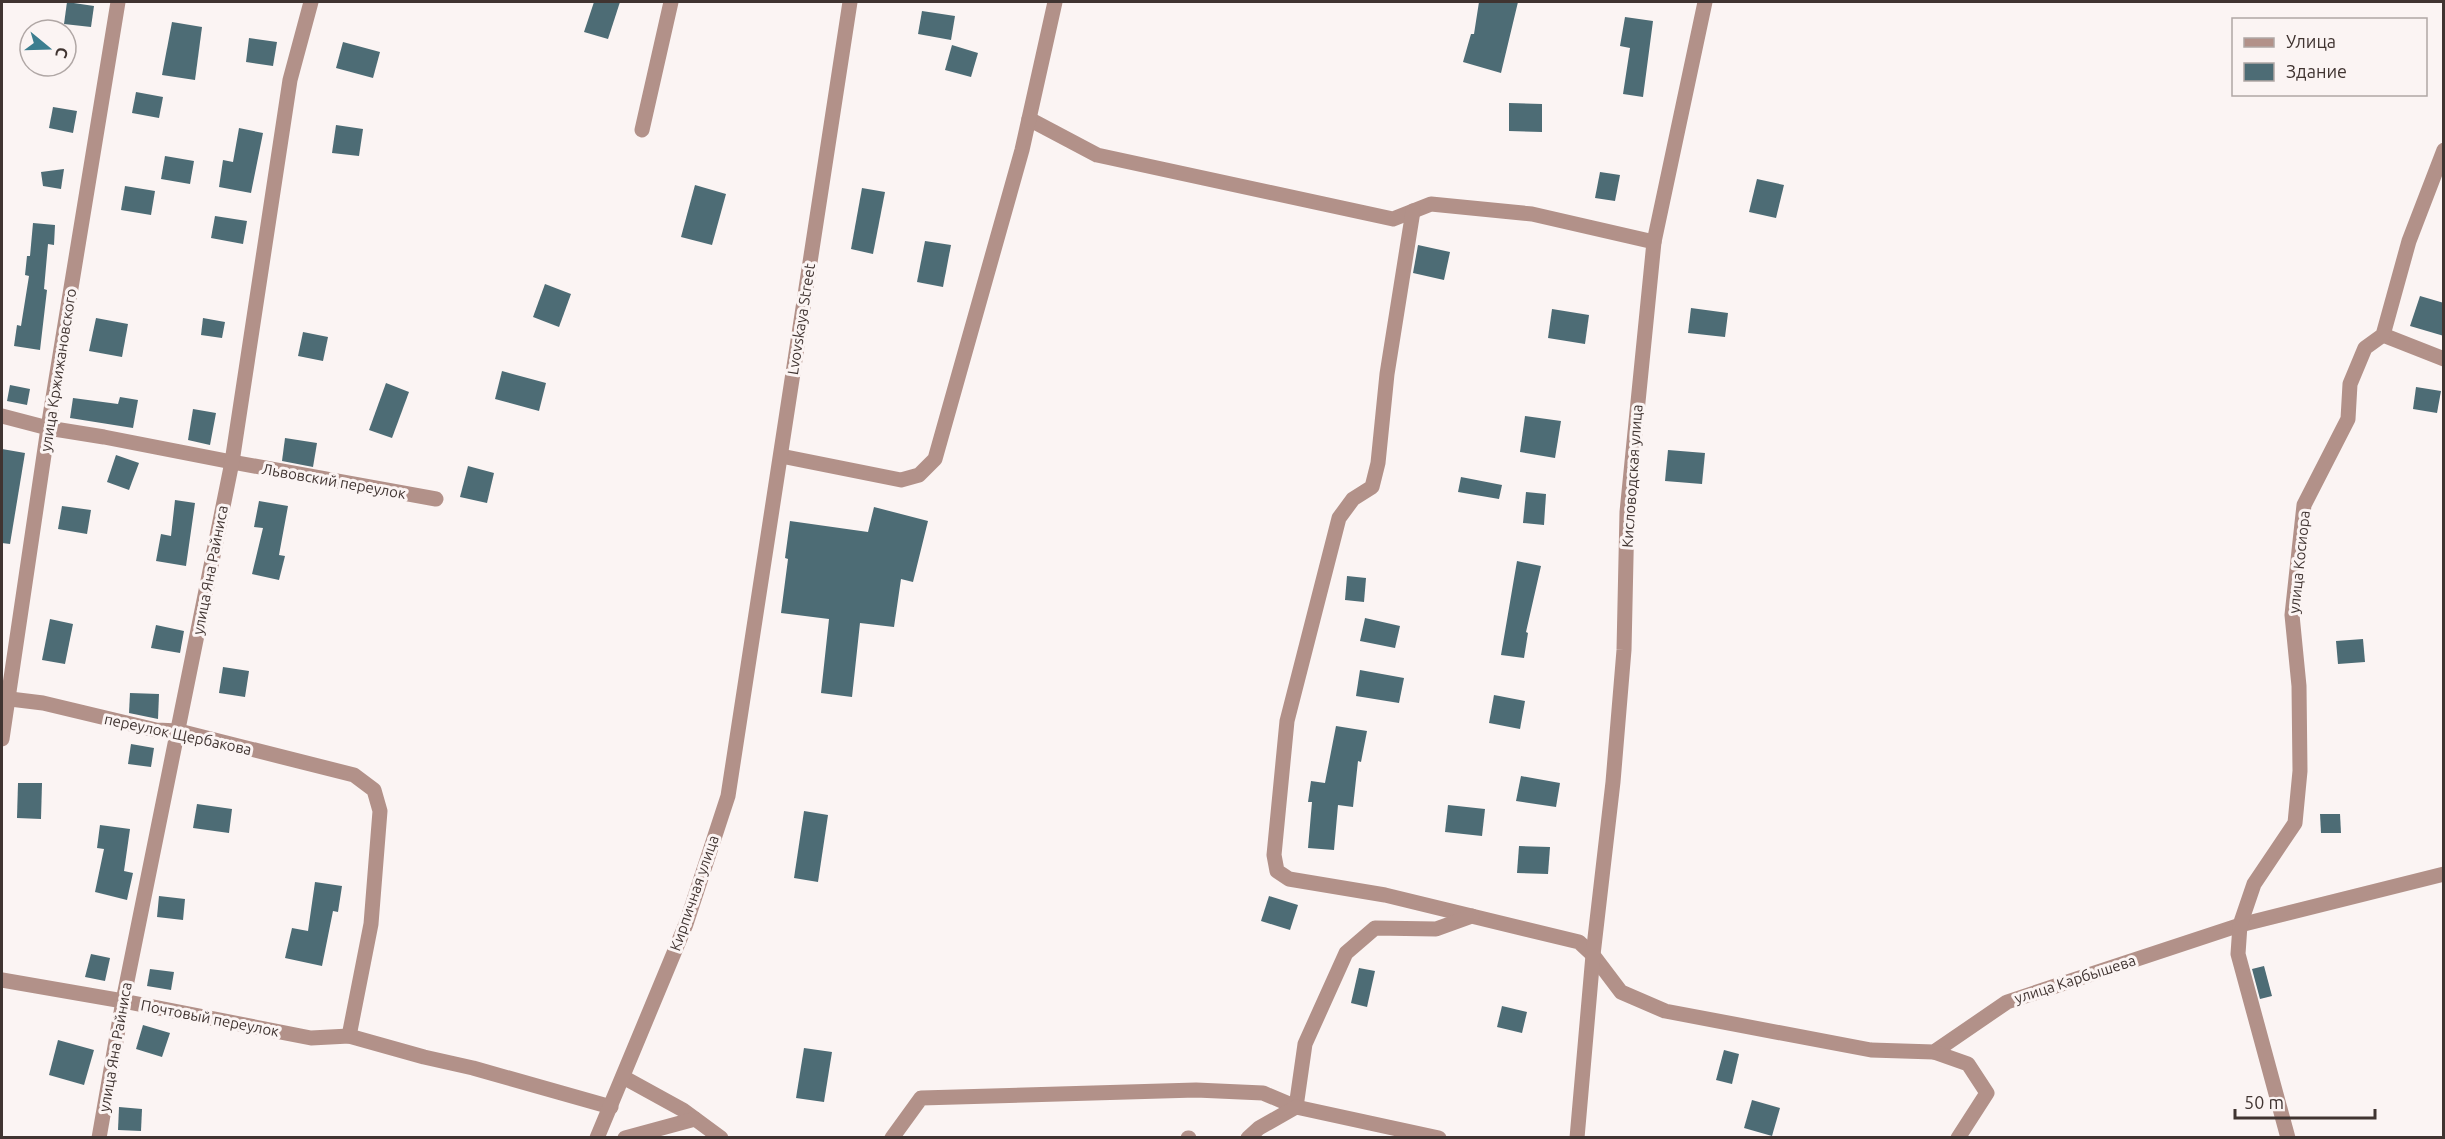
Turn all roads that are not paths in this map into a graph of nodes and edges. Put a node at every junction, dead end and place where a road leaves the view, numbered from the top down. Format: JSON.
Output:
{"nodes":[{"id":1,"x":118,"y":2,"type":"edge"},
{"id":2,"x":311,"y":2,"type":"edge"},
{"id":3,"x":671,"y":2,"type":"edge"},
{"id":4,"x":850,"y":2,"type":"edge"},
{"id":5,"x":1055,"y":2,"type":"edge"},
{"id":6,"x":1705,"y":2,"type":"edge"},
{"id":7,"x":1029,"y":119,"type":"junction"},
{"id":8,"x":642,"y":130,"type":"dead end"},
{"id":9,"x":2444,"y":150,"type":"edge"},
{"id":10,"x":1413,"y":211,"type":"junction"},
{"id":11,"x":1654,"y":242,"type":"junction"},
{"id":12,"x":2383,"y":335,"type":"junction"},
{"id":13,"x":2444,"y":358,"type":"edge"},
{"id":14,"x":2,"y":416,"type":"edge"},
{"id":15,"x":48,"y":428,"type":"junction"},
{"id":16,"x":781,"y":456,"type":"junction"},
{"id":17,"x":232,"y":462,"type":"junction"},
{"id":18,"x":436,"y":499,"type":"dead end"},
{"id":19,"x":753,"y":637,"type":"joint"},
{"id":20,"x":5,"y":699,"type":"edge"},
{"id":21,"x":179,"y":732,"type":"junction"},
{"id":22,"x":2,"y":739,"type":"edge"},
{"id":23,"x":2444,"y":874,"type":"edge"},
{"id":24,"x":1472,"y":916,"type":"junction"},
{"id":25,"x":2240,"y":925,"type":"junction"},
{"id":26,"x":1593,"y":954,"type":"junction"},
{"id":27,"x":2,"y":980,"type":"edge"},
{"id":28,"x":123,"y":1000,"type":"junction"},
{"id":29,"x":349,"y":1036,"type":"junction"},
{"id":30,"x":1934,"y":1052,"type":"junction"},
{"id":31,"x":623,"y":1077,"type":"junction"},
{"id":32,"x":611,"y":1107,"type":"junction"},
{"id":33,"x":1296,"y":1107,"type":"junction"},
{"id":34,"x":695,"y":1119,"type":"junction"},
{"id":35,"x":99,"y":1137,"type":"edge"},
{"id":36,"x":597,"y":1137,"type":"edge"},
{"id":37,"x":625,"y":1137,"type":"edge"},
{"id":38,"x":721,"y":1137,"type":"edge"},
{"id":39,"x":892,"y":1137,"type":"edge"},
{"id":40,"x":1248,"y":1137,"type":"edge"},
{"id":41,"x":1439,"y":1137,"type":"edge"},
{"id":42,"x":1576,"y":1137,"type":"edge"},
{"id":43,"x":1958,"y":1137,"type":"edge"},
{"id":44,"x":2288,"y":1137,"type":"edge"}],
"edges":[{"from":1,"to":15,"type":"street","name":"улица Кржижановского"},
{"from":2,"to":17,"type":"street","name":"улица Яна Райниса"},
{"from":3,"to":8,"type":"street"},
{"from":4,"to":16,"type":"street","name":"Lvovskaya Street"},
{"from":5,"to":7,"type":"street"},
{"from":6,"to":11,"type":"street","name":"Кисловодская улица"},
{"from":7,"to":10,"type":"street"},
{"from":7,"to":16,"type":"street"},
{"from":9,"to":12,"type":"street"},
{"from":10,"to":11,"type":"street"},
{"from":10,"to":24,"type":"street"},
{"from":11,"to":26,"type":"street","name":"Кисловодская улица"},
{"from":12,"to":13,"type":"street"},
{"from":12,"to":25,"type":"street","name":"улица Косиора"},
{"from":14,"to":15,"type":"street","name":"Львовский переулок"},
{"from":15,"to":17,"type":"street","name":"Львовский переулок"},
{"from":15,"to":20,"type":"street","name":"улица Кржижановского"},
{"from":16,"to":19,"type":"street","name":"Lvovskaya Street"},
{"from":17,"to":18,"type":"street","name":"Львовский переулок"},
{"from":17,"to":21,"type":"street","name":"улица Яна Райниса"},
{"from":19,"to":31,"type":"street","name":"Кирпичная улица"},
{"from":20,"to":21,"type":"street","name":"переулок Щербакова"},
{"from":20,"to":22,"type":"street","name":"улица Кржижановского"},
{"from":21,"to":28,"type":"street","name":"улица Яна Райниса"},
{"from":21,"to":29,"type":"street","name":"переулок Щербакова"},
{"from":23,"to":25,"type":"street","name":"улица Карбышева"},
{"from":24,"to":26,"type":"street"},
{"from":24,"to":33,"type":"street"},
{"from":25,"to":30,"type":"street","name":"улица Карбышева"},
{"from":25,"to":44,"type":"street","name":"улица Косиора"},
{"from":26,"to":30,"type":"street"},
{"from":26,"to":42,"type":"street","name":"Кисловодская улица"},
{"from":27,"to":28,"type":"street","name":"Почтовый переулок"},
{"from":28,"to":29,"type":"street","name":"Почтовый переулок"},
{"from":28,"to":35,"type":"street","name":"улица Яна Райниса"},
{"from":29,"to":32,"type":"street","name":"Почтовый переулок"},
{"from":30,"to":43,"type":"street"},
{"from":31,"to":32,"type":"street","name":"Кирпичная улица"},
{"from":31,"to":34,"type":"street"},
{"from":32,"to":36,"type":"street","name":"Кирпичная улица"},
{"from":33,"to":39,"type":"street"},
{"from":33,"to":40,"type":"street"},
{"from":33,"to":41,"type":"street"},
{"from":34,"to":37,"type":"street"},
{"from":34,"to":38,"type":"street"}]}
